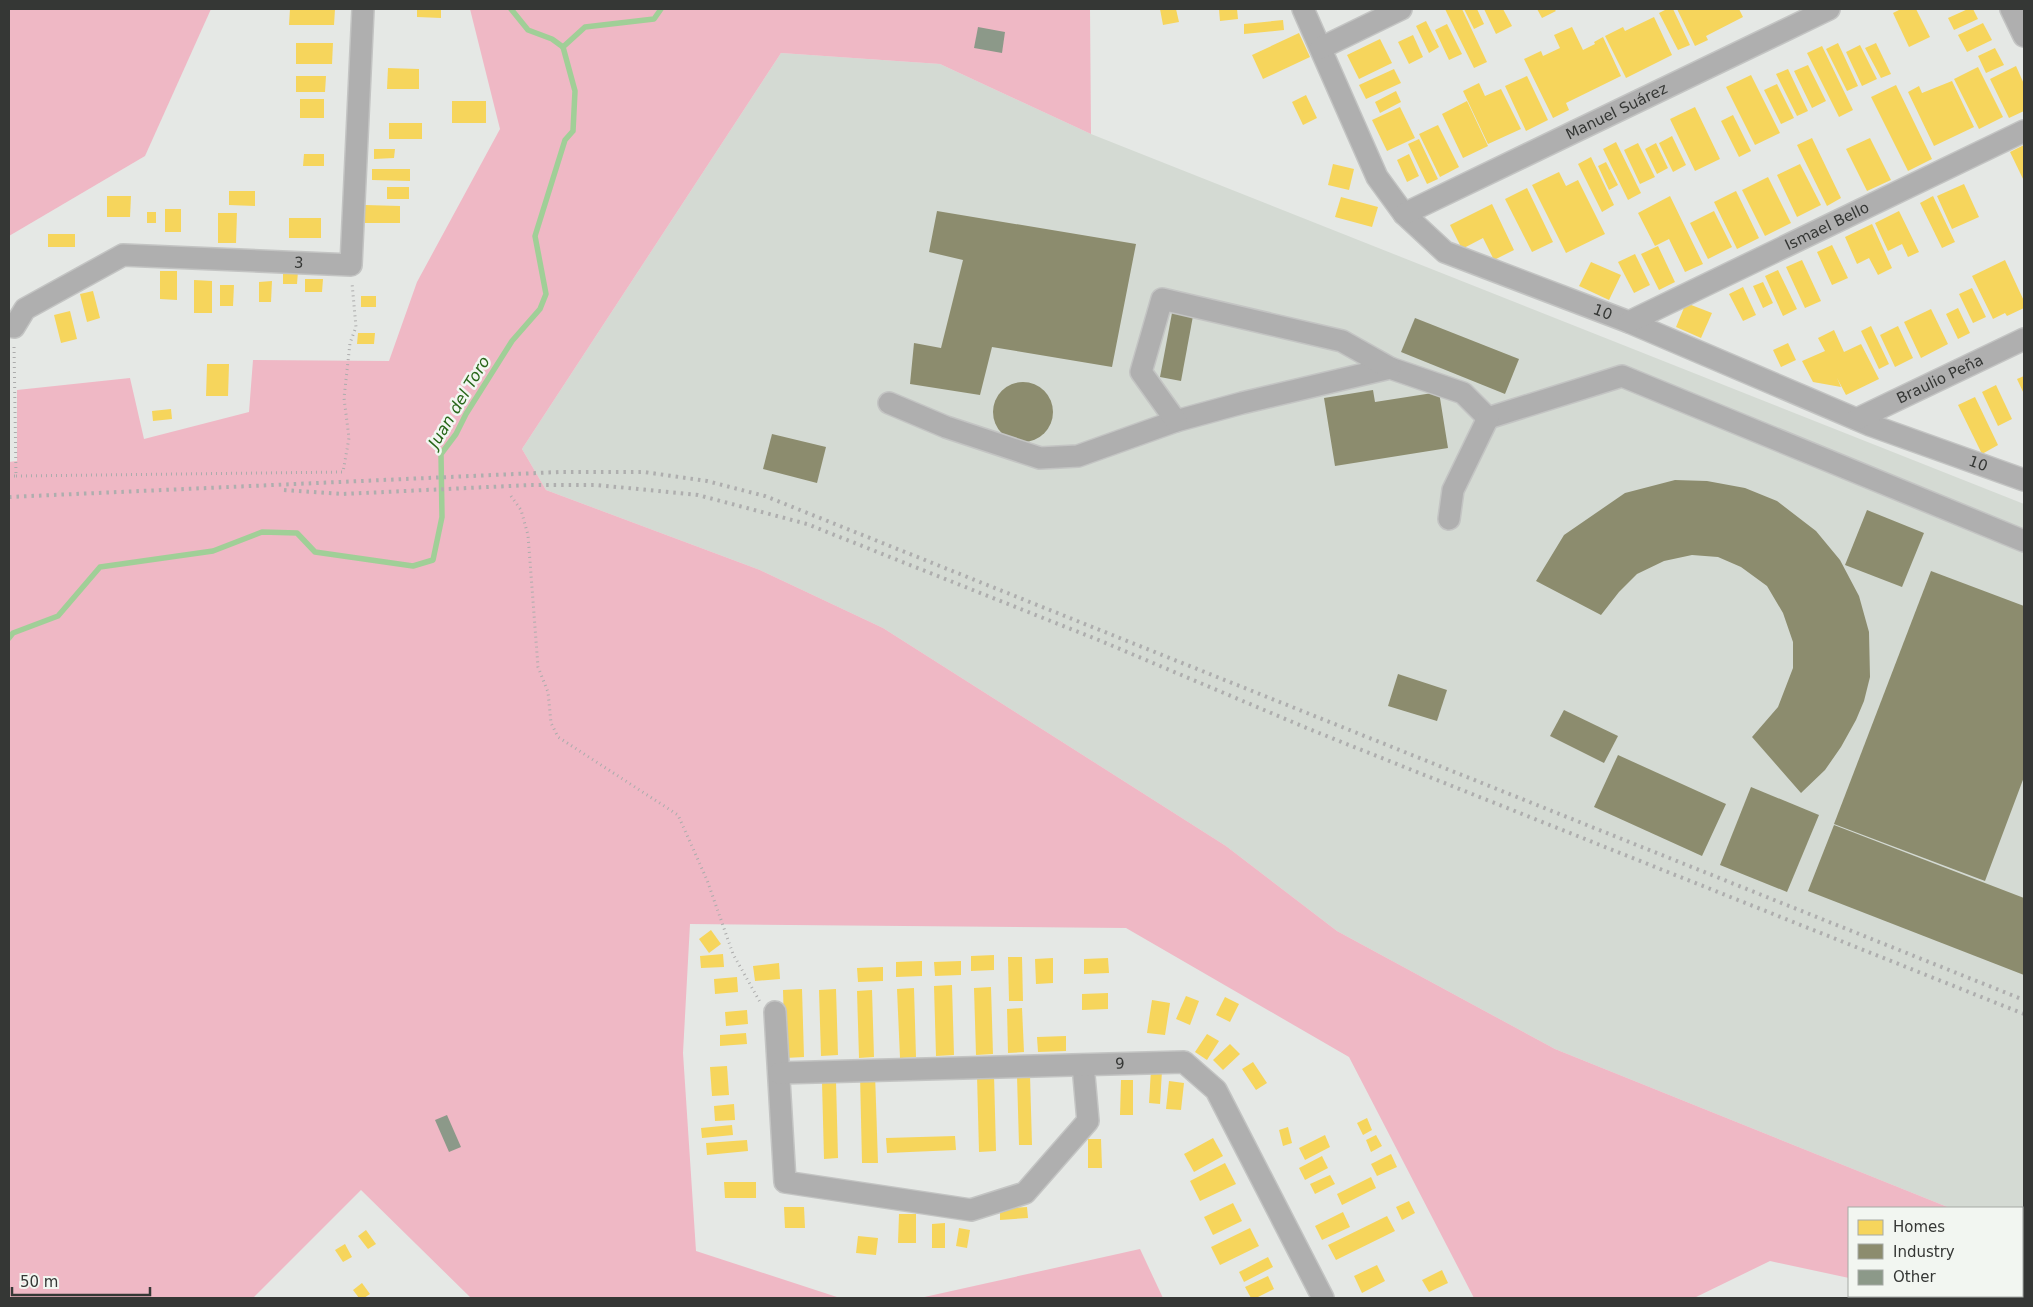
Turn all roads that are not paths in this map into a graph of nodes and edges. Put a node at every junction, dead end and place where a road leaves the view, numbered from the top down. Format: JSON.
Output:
{"nodes":[{"id":1,"x":364,"y":9,"type":"edge"},
{"id":2,"x":1303,"y":9,"type":"edge"},
{"id":3,"x":1401,"y":9,"type":"edge"},
{"id":4,"x":1830,"y":9,"type":"edge"},
{"id":5,"x":2011,"y":9,"type":"edge"},
{"id":6,"x":2024,"y":36,"type":"edge"},
{"id":7,"x":1321,"y":48,"type":"junction"},
{"id":8,"x":2024,"y":132,"type":"edge"},
{"id":9,"x":1404,"y":214,"type":"junction"},
{"id":10,"x":1629,"y":322,"type":"junction"},
{"id":11,"x":14,"y":327,"type":"road end"},
{"id":12,"x":2024,"y":339,"type":"edge"},
{"id":13,"x":1390,"y":368,"type":"junction"},
{"id":14,"x":889,"y":403,"type":"dead end"},
{"id":15,"x":1488,"y":418,"type":"junction"},
{"id":16,"x":1857,"y":419,"type":"junction"},
{"id":17,"x":1176,"y":421,"type":"junction"},
{"id":18,"x":2024,"y":480,"type":"edge"},
{"id":19,"x":1449,"y":518,"type":"dead end"},
{"id":20,"x":2024,"y":541,"type":"edge"},
{"id":21,"x":775,"y":1012,"type":"road end"},
{"id":22,"x":1083,"y":1065,"type":"junction"},
{"id":23,"x":780,"y":1072,"type":"junction"},
{"id":24,"x":1323,"y":1298,"type":"edge"}],
"edges":[{"from":1,"to":11,"type":"street","name":"3"},
{"from":2,"to":7,"type":"street","name":"10"},
{"from":3,"to":7,"type":"street"},
{"from":4,"to":9,"type":"street","name":"Manuel Suárez"},
{"from":5,"to":6,"type":"street"},
{"from":7,"to":9,"type":"street","name":"10"},
{"from":8,"to":10,"type":"street","name":"Ismael Bello"},
{"from":9,"to":10,"type":"street","name":"10"},
{"from":10,"to":16,"type":"street","name":"10"},
{"from":12,"to":16,"type":"street","name":"Braulio Peña"},
{"from":13,"to":15,"type":"street"},
{"from":13,"to":17,"type":"street"},
{"from":13,"to":17,"type":"street"},
{"from":14,"to":17,"type":"street"},
{"from":15,"to":19,"type":"street"},
{"from":15,"to":20,"type":"street"},
{"from":16,"to":18,"type":"street","name":"10"},
{"from":21,"to":23,"type":"street"},
{"from":22,"to":23,"type":"street","name":"9"},
{"from":22,"to":23,"type":"street"},
{"from":22,"to":24,"type":"street","name":"9"}]}
